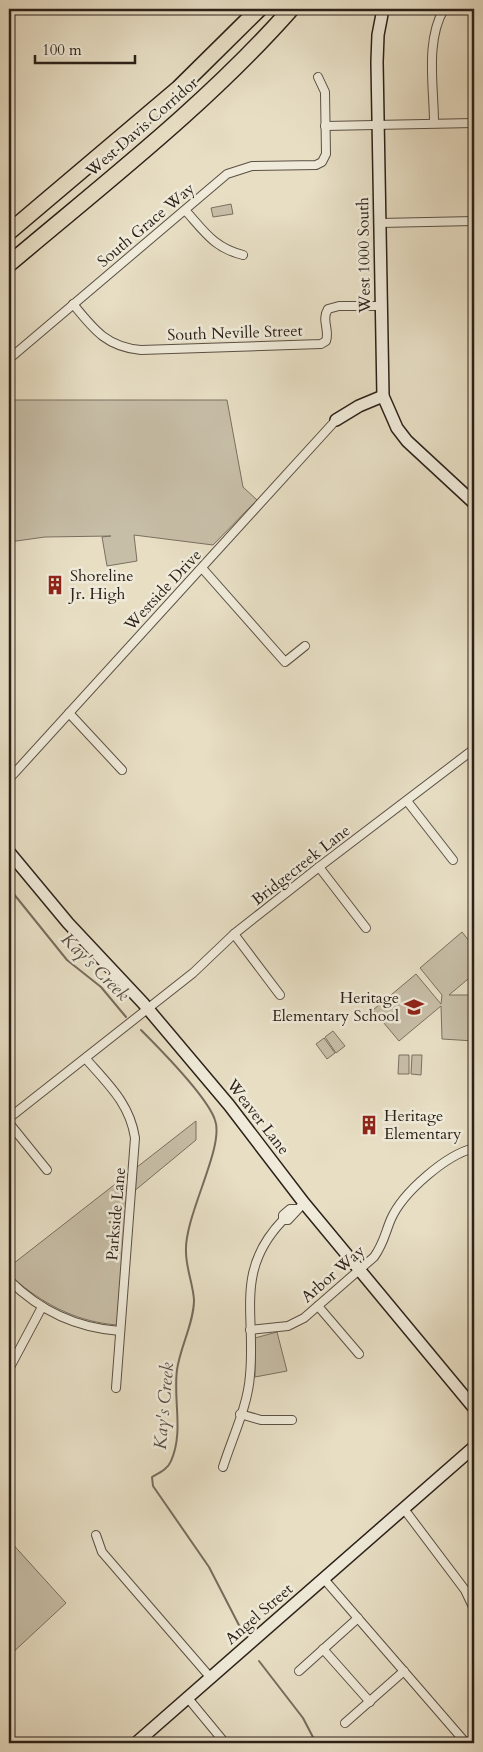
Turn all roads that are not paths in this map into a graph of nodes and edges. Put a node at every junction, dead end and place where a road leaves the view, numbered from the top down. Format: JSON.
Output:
{"nodes":[{"id":1,"x":258,"y":9,"type":"edge"},
{"id":2,"x":291,"y":9,"type":"edge"},
{"id":3,"x":383,"y":9,"type":"edge"},
{"id":4,"x":444,"y":9,"type":"edge"},
{"id":5,"x":318,"y":77,"type":"dead end"},
{"id":6,"x":434,"y":123,"type":"junction"},
{"id":7,"x":474,"y":123,"type":"edge"},
{"id":8,"x":378,"y":124,"type":"junction"},
{"id":9,"x":325,"y":126,"type":"junction"},
{"id":10,"x":185,"y":210,"type":"junction"},
{"id":11,"x":474,"y":221,"type":"edge"},
{"id":12,"x":380,"y":223,"type":"junction"},
{"id":13,"x":9,"y":232,"type":"edge"},
{"id":14,"x":244,"y":255,"type":"dead end"},
{"id":15,"x":9,"y":264,"type":"edge"},
{"id":16,"x":74,"y":304,"type":"junction"},
{"id":17,"x":381,"y":306,"type":"junction"},
{"id":18,"x":9,"y":359,"type":"edge"},
{"id":19,"x":383,"y":396,"type":"junction"},
{"id":20,"x":336,"y":420,"type":"joint"},
{"id":21,"x":474,"y":503,"type":"edge"},
{"id":22,"x":202,"y":568,"type":"junction"},
{"id":23,"x":305,"y":646,"type":"dead end"},
{"id":24,"x":69,"y":713,"type":"junction"},
{"id":25,"x":474,"y":749,"type":"edge"},
{"id":26,"x":122,"y":770,"type":"dead end"},
{"id":27,"x":9,"y":779,"type":"edge"},
{"id":28,"x":407,"y":801,"type":"junction"},
{"id":29,"x":9,"y":852,"type":"edge"},
{"id":30,"x":453,"y":860,"type":"dead end"},
{"id":31,"x":320,"y":867,"type":"junction"},
{"id":32,"x":366,"y":928,"type":"dead end"},
{"id":33,"x":234,"y":934,"type":"junction"},
{"id":34,"x":280,"y":995,"type":"dead end"},
{"id":35,"x":148,"y":1009,"type":"junction"},
{"id":36,"x":86,"y":1059,"type":"junction"},
{"id":37,"x":9,"y":1118,"type":"edge"},
{"id":38,"x":9,"y":1123,"type":"edge"},
{"id":39,"x":474,"y":1148,"type":"edge"},
{"id":40,"x":47,"y":1170,"type":"dead end"},
{"id":41,"x":300,"y":1206,"type":"junction"},
{"id":42,"x":359,"y":1270,"type":"junction"},
{"id":43,"x":9,"y":1280,"type":"edge"},
{"id":44,"x":318,"y":1306,"type":"junction"},
{"id":45,"x":42,"y":1308,"type":"junction"},
{"id":46,"x":250,"y":1330,"type":"junction"},
{"id":47,"x":120,"y":1331,"type":"junction"},
{"id":48,"x":359,"y":1354,"type":"dead end"},
{"id":49,"x":9,"y":1369,"type":"edge"},
{"id":50,"x":116,"y":1388,"type":"dead end"},
{"id":51,"x":474,"y":1408,"type":"edge"},
{"id":52,"x":240,"y":1414,"type":"junction"},
{"id":53,"x":292,"y":1420,"type":"dead end"},
{"id":54,"x":474,"y":1447,"type":"edge"},
{"id":55,"x":222,"y":1467,"type":"dead end"},
{"id":56,"x":404,"y":1509,"type":"junction"},
{"id":57,"x":96,"y":1535,"type":"dead end"},
{"id":58,"x":324,"y":1579,"type":"junction"},
{"id":59,"x":474,"y":1610,"type":"edge"},
{"id":60,"x":358,"y":1618,"type":"junction"},
{"id":61,"x":323,"y":1649,"type":"junction"},
{"id":62,"x":299,"y":1671,"type":"dead end"},
{"id":63,"x":404,"y":1672,"type":"junction"},
{"id":64,"x":210,"y":1677,"type":"junction"},
{"id":65,"x":187,"y":1697,"type":"junction"},
{"id":66,"x":370,"y":1702,"type":"junction"},
{"id":67,"x":345,"y":1723,"type":"dead end"},
{"id":68,"x":136,"y":1743,"type":"edge"},
{"id":69,"x":225,"y":1743,"type":"edge"},
{"id":70,"x":466,"y":1743,"type":"edge"}],
"edges":[{"from":1,"to":13,"type":"highway","name":"West Davis Corridor"},
{"from":2,"to":15,"type":"highway","name":"West Davis Corridor"},
{"from":3,"to":8,"type":"street","name":"West 1000 South"},
{"from":4,"to":6,"type":"street"},
{"from":5,"to":9,"type":"street"},
{"from":6,"to":7,"type":"street"},
{"from":6,"to":8,"type":"street"},
{"from":8,"to":9,"type":"street"},
{"from":8,"to":12,"type":"street","name":"West 1000 South"},
{"from":9,"to":10,"type":"street","name":"South Grace Way"},
{"from":10,"to":14,"type":"street"},
{"from":10,"to":16,"type":"street","name":"South Grace Way"},
{"from":11,"to":12,"type":"street"},
{"from":12,"to":17,"type":"street","name":"West 1000 South"},
{"from":16,"to":17,"type":"street","name":"South Neville Street"},
{"from":16,"to":18,"type":"street","name":"South Grace Way"},
{"from":17,"to":19,"type":"street","name":"West 1000 South"},
{"from":19,"to":20,"type":"street"},
{"from":19,"to":21,"type":"street"},
{"from":20,"to":22,"type":"street","name":"Westside Drive"},
{"from":22,"to":23,"type":"street"},
{"from":22,"to":24,"type":"street","name":"Westside Drive"},
{"from":24,"to":26,"type":"street"},
{"from":24,"to":27,"type":"street","name":"Westside Drive"},
{"from":25,"to":28,"type":"street","name":"Bridgecreek Lane"},
{"from":28,"to":30,"type":"street"},
{"from":28,"to":31,"type":"street","name":"Bridgecreek Lane"},
{"from":29,"to":35,"type":"street","name":"Weaver Lane"},
{"from":31,"to":32,"type":"street"},
{"from":31,"to":33,"type":"street","name":"Bridgecreek Lane"},
{"from":33,"to":34,"type":"street"},
{"from":33,"to":35,"type":"street","name":"Bridgecreek Lane"},
{"from":35,"to":36,"type":"street","name":"Bridgecreek Lane"},
{"from":35,"to":41,"type":"street","name":"Weaver Lane"},
{"from":36,"to":37,"type":"street","name":"Bridgecreek Lane"},
{"from":36,"to":47,"type":"street","name":"Parkside Lane"},
{"from":38,"to":40,"type":"street"},
{"from":39,"to":42,"type":"street","name":"Arbor Way"},
{"from":41,"to":42,"type":"street","name":"Weaver Lane"},
{"from":41,"to":46,"type":"street"},
{"from":42,"to":44,"type":"street","name":"Arbor Way"},
{"from":42,"to":51,"type":"street","name":"Weaver Lane"},
{"from":43,"to":45,"type":"street"},
{"from":44,"to":46,"type":"street","name":"Arbor Way"},
{"from":44,"to":48,"type":"street"},
{"from":45,"to":47,"type":"street"},
{"from":45,"to":49,"type":"street"},
{"from":46,"to":52,"type":"street"},
{"from":47,"to":50,"type":"street","name":"Parkside Lane"},
{"from":52,"to":53,"type":"street"},
{"from":52,"to":55,"type":"street"},
{"from":54,"to":56,"type":"street","name":"Angel Street"},
{"from":56,"to":58,"type":"street","name":"Angel Street"},
{"from":56,"to":59,"type":"street"},
{"from":57,"to":64,"type":"street"},
{"from":58,"to":60,"type":"street"},
{"from":58,"to":64,"type":"street","name":"Angel Street"},
{"from":60,"to":61,"type":"street"},
{"from":60,"to":63,"type":"street"},
{"from":61,"to":62,"type":"street"},
{"from":61,"to":66,"type":"street"},
{"from":63,"to":66,"type":"street"},
{"from":63,"to":70,"type":"street"},
{"from":64,"to":65,"type":"street","name":"Angel Street"},
{"from":65,"to":68,"type":"street","name":"Angel Street"},
{"from":65,"to":69,"type":"street"},
{"from":66,"to":67,"type":"street"}]}
